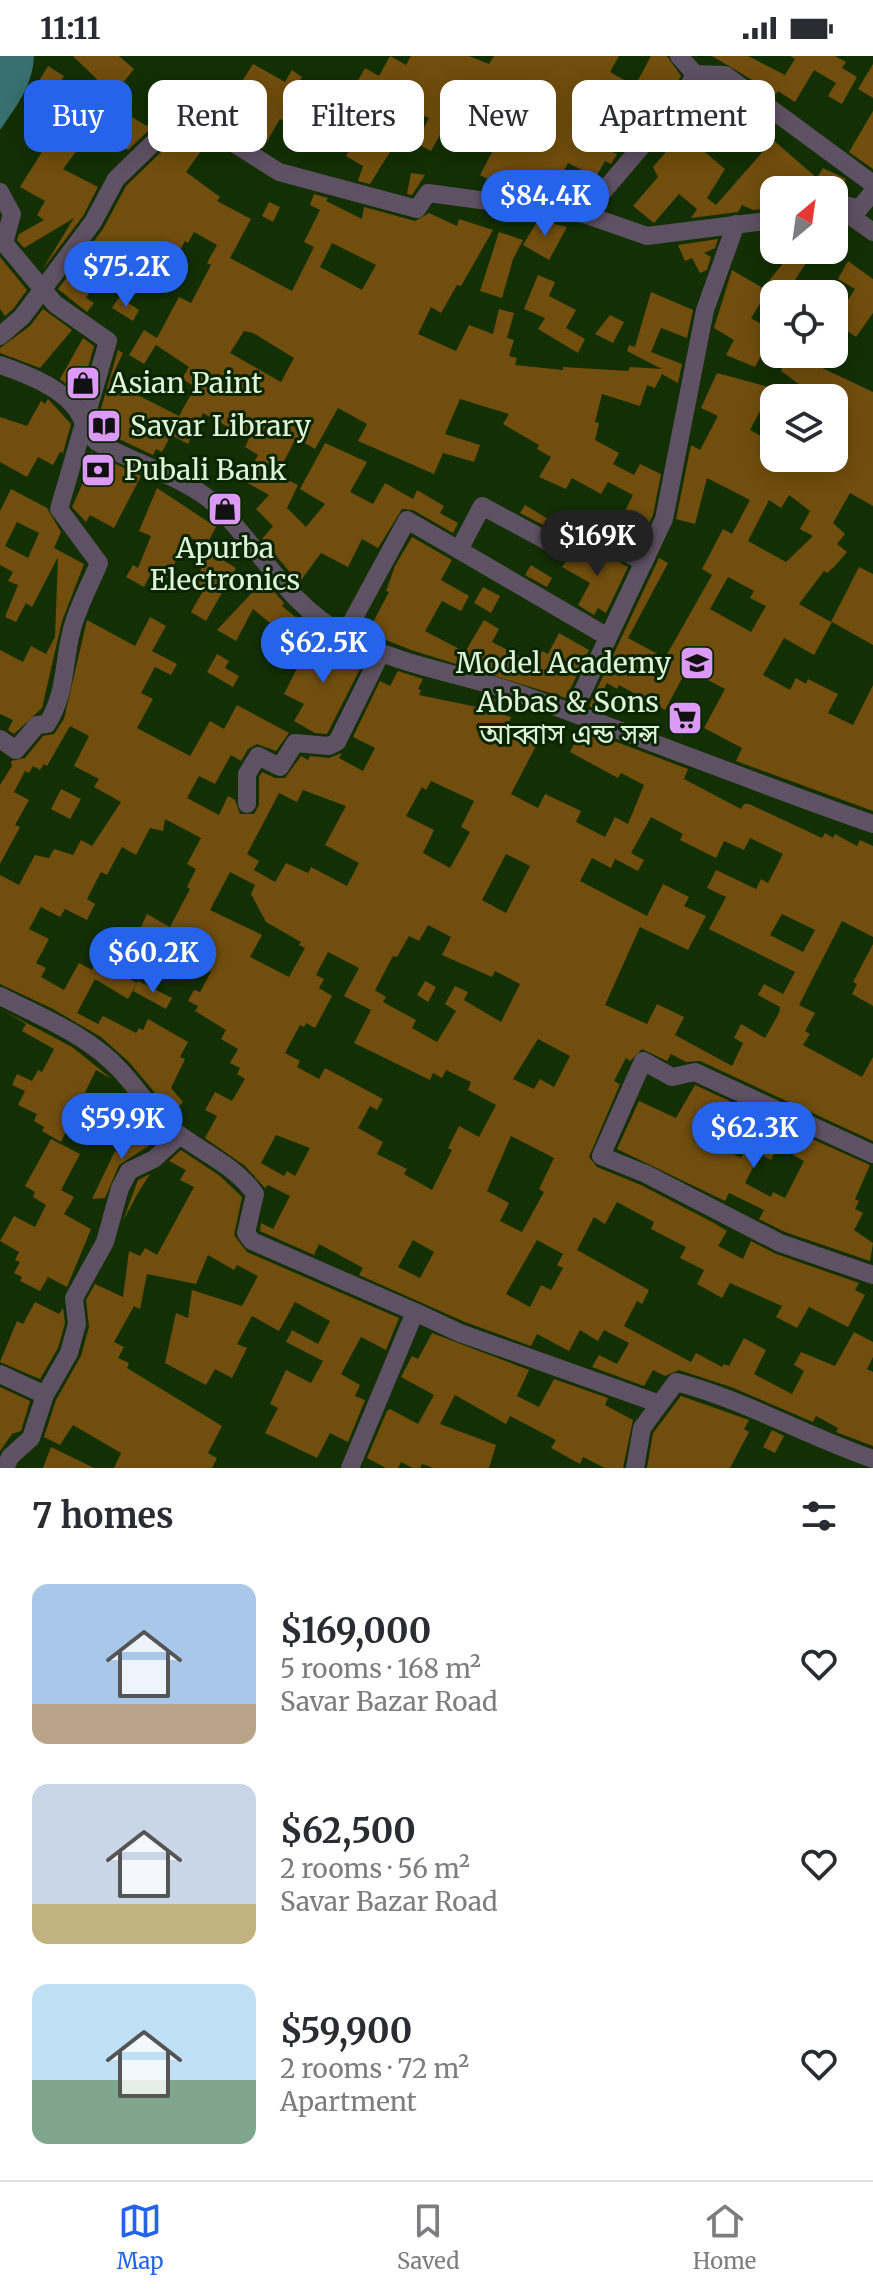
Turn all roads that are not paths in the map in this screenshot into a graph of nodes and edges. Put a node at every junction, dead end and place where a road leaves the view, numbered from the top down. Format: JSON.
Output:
{"nodes":[{"id":1,"x":679,"y":56,"type":"edge"},
{"id":2,"x":695,"y":74,"type":"junction"},
{"id":3,"x":873,"y":184,"type":"edge"},
{"id":4,"x":0,"y":192,"type":"edge"},
{"id":5,"x":873,"y":192,"type":"edge"},
{"id":6,"x":848,"y":206,"type":"edge"},
{"id":7,"x":859,"y":208,"type":"junction"},
{"id":8,"x":584,"y":214,"type":"junction"},
{"id":9,"x":760,"y":221,"type":"edge"},
{"id":10,"x":736,"y":224,"type":"junction"},
{"id":11,"x":873,"y":232,"type":"edge"},
{"id":12,"x":43,"y":290,"type":"junction"},
{"id":13,"x":0,"y":336,"type":"edge"},
{"id":14,"x":0,"y":365,"type":"edge"},
{"id":15,"x":82,"y":418,"type":"junction"},
{"id":16,"x":459,"y":550,"type":"junction"},
{"id":17,"x":644,"y":562,"type":"junction"},
{"id":18,"x":344,"y":636,"type":"junction"},
{"id":19,"x":608,"y":637,"type":"junction"},
{"id":20,"x":381,"y":653,"type":"junction"},
{"id":21,"x":573,"y":712,"type":"junction"},
{"id":22,"x":0,"y":739,"type":"edge"},
{"id":23,"x":247,"y":804,"type":"dead end"},
{"id":24,"x":873,"y":824,"type":"edge"},
{"id":25,"x":0,"y":996,"type":"edge"},
{"id":26,"x":180,"y":1135,"type":"junction"},
{"id":27,"x":873,"y":1154,"type":"edge"},
{"id":28,"x":873,"y":1275,"type":"edge"},
{"id":29,"x":415,"y":1312,"type":"junction"},
{"id":30,"x":0,"y":1374,"type":"edge"},
{"id":31,"x":45,"y":1395,"type":"junction"},
{"id":32,"x":657,"y":1403,"type":"junction"},
{"id":33,"x":873,"y":1459,"type":"edge"},
{"id":34,"x":5,"y":1468,"type":"edge"},
{"id":35,"x":350,"y":1468,"type":"edge"},
{"id":36,"x":635,"y":1468,"type":"edge"}],
"edges":[{"from":1,"to":2,"type":"street"},
{"from":2,"to":3,"type":"street"},
{"from":2,"to":8,"type":"street"},
{"from":4,"to":12,"type":"street"},
{"from":5,"to":7,"type":"street"},
{"from":6,"to":7,"type":"street"},
{"from":7,"to":11,"type":"street"},
{"from":8,"to":10,"type":"street"},
{"from":8,"to":12,"type":"street"},
{"from":9,"to":10,"type":"street"},
{"from":10,"to":17,"type":"street"},
{"from":12,"to":13,"type":"street"},
{"from":12,"to":15,"type":"street"},
{"from":14,"to":15,"type":"street"},
{"from":15,"to":18,"type":"street"},
{"from":15,"to":22,"type":"street"},
{"from":16,"to":17,"type":"street"},
{"from":16,"to":18,"type":"street"},
{"from":16,"to":19,"type":"street"},
{"from":17,"to":19,"type":"street"},
{"from":18,"to":20,"type":"street"},
{"from":19,"to":21,"type":"street"},
{"from":20,"to":21,"type":"street"},
{"from":20,"to":23,"type":"street"},
{"from":21,"to":24,"type":"street"},
{"from":25,"to":26,"type":"street"},
{"from":26,"to":29,"type":"street"},
{"from":26,"to":31,"type":"street"},
{"from":27,"to":28,"type":"street"},
{"from":29,"to":32,"type":"street"},
{"from":29,"to":35,"type":"street"},
{"from":30,"to":31,"type":"street"},
{"from":31,"to":34,"type":"street"},
{"from":32,"to":33,"type":"street"},
{"from":32,"to":36,"type":"street"}]}
